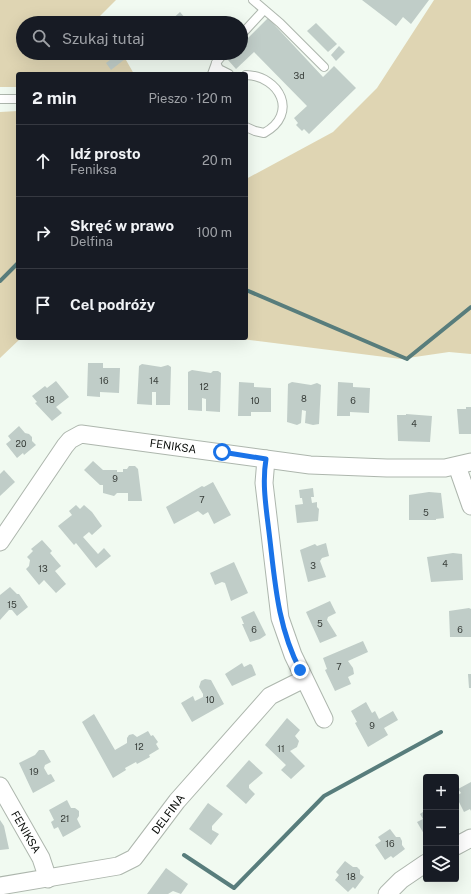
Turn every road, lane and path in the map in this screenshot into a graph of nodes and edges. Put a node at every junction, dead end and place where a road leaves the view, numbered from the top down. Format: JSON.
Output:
{"nodes":[{"id":1,"x":253,"y":0,"type":"edge"},
{"id":2,"x":264,"y":10,"type":"junction"},
{"id":3,"x":248,"y":27,"type":"edge"},
{"id":4,"x":219,"y":60,"type":"edge"},
{"id":5,"x":324,"y":67,"type":"dead end"},
{"id":6,"x":213,"y":70,"type":"edge"},
{"id":7,"x":225,"y":72,"type":"edge"},
{"id":8,"x":248,"y":75,"type":"edge"},
{"id":9,"x":0,"y":99,"type":"edge"},
{"id":10,"x":16,"y":100,"type":"edge"},
{"id":11,"x":248,"y":128,"type":"edge"},
{"id":12,"x":266,"y":459,"type":"junction"},
{"id":13,"x":464,"y":464,"type":"edge"},
{"id":14,"x":471,"y":506,"type":"edge"},
{"id":15,"x":0,"y":542,"type":"edge"},
{"id":16,"x":304,"y":679,"type":"junction"},
{"id":17,"x":324,"y":719,"type":"dead end"},
{"id":18,"x":0,"y":786,"type":"edge"},
{"id":19,"x":471,"y":838,"type":"edge"},
{"id":20,"x":459,"y":844,"type":"edge"},
{"id":21,"x":423,"y":865,"type":"edge"},
{"id":22,"x":48,"y":878,"type":"junction"},
{"id":23,"x":0,"y":886,"type":"edge"},
{"id":24,"x":387,"y":894,"type":"edge"}],
"edges":[{"from":1,"to":2,"type":"lane"},
{"from":2,"to":3,"type":"lane"},
{"from":2,"to":5,"type":"lane"},
{"from":4,"to":6,"type":"lane"},
{"from":6,"to":7,"type":"lane"},
{"from":8,"to":11,"type":"lane"},
{"from":9,"to":10,"type":"lane"},
{"from":12,"to":13,"type":"street","name":"FENIKSA"},
{"from":12,"to":15,"type":"street","name":"FENIKSA"},
{"from":12,"to":16,"type":"street"},
{"from":13,"to":14,"type":"street"},
{"from":16,"to":17,"type":"street"},
{"from":16,"to":22,"type":"street","name":"DELFINA"},
{"from":18,"to":22,"type":"street","name":"FENIKSA"},
{"from":19,"to":20,"type":"street"},
{"from":21,"to":24,"type":"street"},
{"from":22,"to":23,"type":"street","name":"DELFINA"}]}
